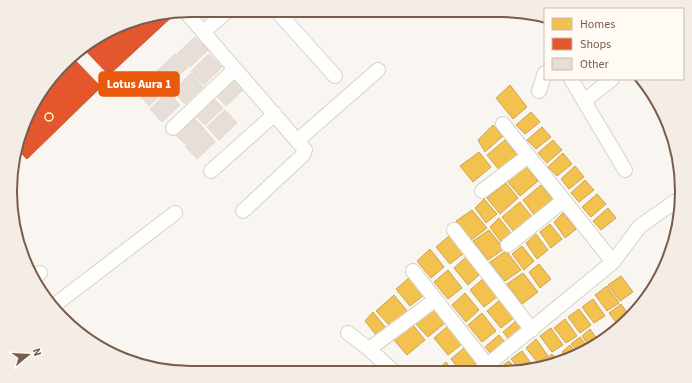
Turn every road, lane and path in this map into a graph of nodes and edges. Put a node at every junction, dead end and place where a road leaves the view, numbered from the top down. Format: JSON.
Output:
{"nodes":[{"id":1,"x":190,"y":17,"type":"edge"},
{"id":2,"x":221,"y":17,"type":"edge"},
{"id":3,"x":282,"y":17,"type":"edge"},
{"id":4,"x":203,"y":32,"type":"junction"},
{"id":5,"x":235,"y":69,"type":"junction"},
{"id":6,"x":378,"y":70,"type":"dead end"},
{"id":7,"x":335,"y":76,"type":"dead end"},
{"id":8,"x":544,"y":76,"type":"edge"},
{"id":9,"x":571,"y":80,"type":"edge"},
{"id":10,"x":611,"y":80,"type":"edge"},
{"id":11,"x":538,"y":91,"type":"dead end"},
{"id":12,"x":584,"y":101,"type":"junction"},
{"id":13,"x":275,"y":114,"type":"junction"},
{"id":14,"x":503,"y":124,"type":"dead end"},
{"id":15,"x":173,"y":128,"type":"dead end"},
{"id":16,"x":298,"y":140,"type":"junction"},
{"id":17,"x":527,"y":156,"type":"junction"},
{"id":18,"x":625,"y":170,"type":"dead end"},
{"id":19,"x":211,"y":171,"type":"dead end"},
{"id":20,"x":482,"y":191,"type":"dead end"},
{"id":21,"x":563,"y":201,"type":"junction"},
{"id":22,"x":675,"y":202,"type":"edge"},
{"id":23,"x":242,"y":211,"type":"dead end"},
{"id":24,"x":175,"y":213,"type":"dead end"},
{"id":25,"x":454,"y":230,"type":"dead end"},
{"id":26,"x":508,"y":245,"type":"dead end"},
{"id":27,"x":613,"y":262,"type":"junction"},
{"id":28,"x":413,"y":271,"type":"dead end"},
{"id":29,"x":435,"y":300,"type":"junction"},
{"id":30,"x":57,"y":303,"type":"edge"},
{"id":31,"x":532,"y":330,"type":"junction"},
{"id":32,"x":348,"y":333,"type":"dead end"},
{"id":33,"x":369,"y":349,"type":"junction"},
{"id":34,"x":387,"y":366,"type":"edge"},
{"id":35,"x":482,"y":366,"type":"edge"},
{"id":36,"x":486,"y":366,"type":"edge"}],
"edges":[{"from":1,"to":4,"type":"street"},
{"from":2,"to":4,"type":"street"},
{"from":3,"to":7,"type":"street"},
{"from":4,"to":5,"type":"street"},
{"from":5,"to":13,"type":"street"},
{"from":5,"to":15,"type":"street"},
{"from":6,"to":16,"type":"street"},
{"from":8,"to":11,"type":"street"},
{"from":9,"to":12,"type":"street"},
{"from":10,"to":12,"type":"street"},
{"from":12,"to":18,"type":"street"},
{"from":13,"to":16,"type":"street"},
{"from":13,"to":19,"type":"street"},
{"from":14,"to":17,"type":"street"},
{"from":16,"to":23,"type":"street"},
{"from":17,"to":20,"type":"street"},
{"from":17,"to":21,"type":"street"},
{"from":21,"to":26,"type":"street"},
{"from":21,"to":27,"type":"street"},
{"from":22,"to":27,"type":"street"},
{"from":24,"to":30,"type":"street"},
{"from":25,"to":31,"type":"street"},
{"from":27,"to":31,"type":"street"},
{"from":28,"to":29,"type":"street"},
{"from":29,"to":33,"type":"street"},
{"from":29,"to":35,"type":"street"},
{"from":31,"to":36,"type":"street"},
{"from":32,"to":33,"type":"street"},
{"from":33,"to":34,"type":"street"}]}
